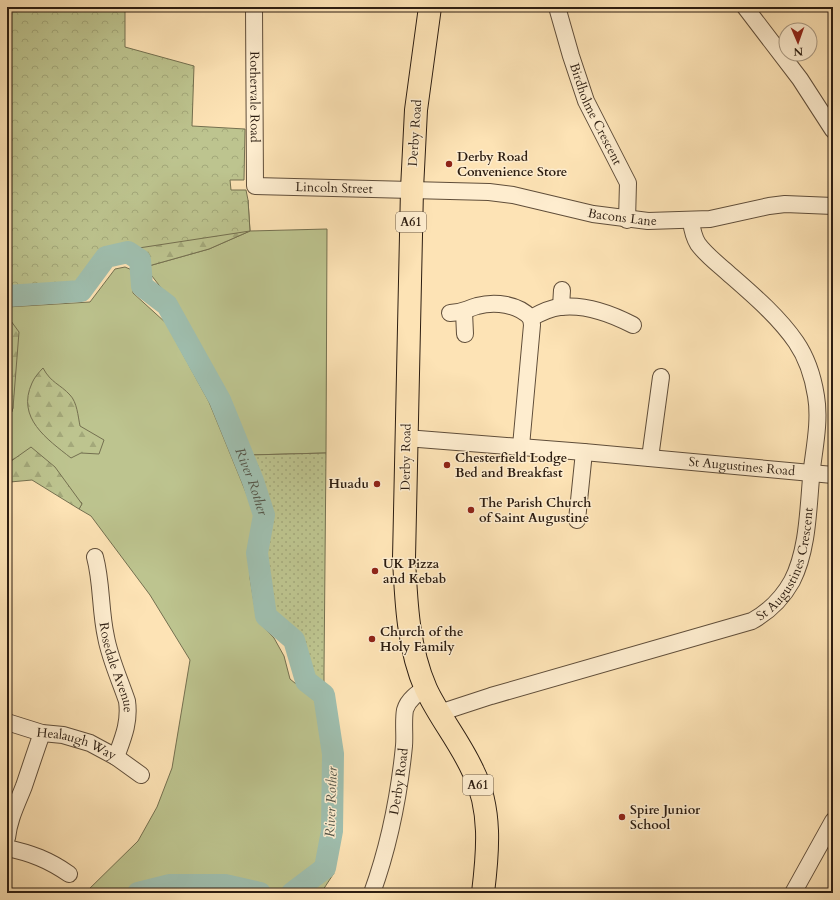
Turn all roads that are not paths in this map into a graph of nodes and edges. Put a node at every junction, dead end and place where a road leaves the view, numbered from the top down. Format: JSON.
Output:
{"nodes":[{"id":1,"x":254,"y":7,"type":"edge"},
{"id":2,"x":430,"y":7,"type":"edge"},
{"id":3,"x":557,"y":7,"type":"edge"},
{"id":4,"x":746,"y":7,"type":"edge"},
{"id":5,"x":832,"y":125,"type":"edge"},
{"id":6,"x":255,"y":186,"type":"joint"},
{"id":7,"x":412,"y":189,"type":"junction"},
{"id":8,"x":833,"y":206,"type":"edge"},
{"id":9,"x":627,"y":220,"type":"junction"},
{"id":10,"x":691,"y":221,"type":"junction"},
{"id":11,"x":562,"y":290,"type":"dead end"},
{"id":12,"x":561,"y":306,"type":"junction"},
{"id":13,"x":531,"y":318,"type":"junction"},
{"id":14,"x":633,"y":325,"type":"dead end"},
{"id":15,"x":465,"y":334,"type":"dead end"},
{"id":16,"x":661,"y":377,"type":"dead end"},
{"id":17,"x":406,"y":438,"type":"junction"},
{"id":18,"x":520,"y":446,"type":"junction"},
{"id":19,"x":584,"y":452,"type":"junction"},
{"id":20,"x":650,"y":458,"type":"junction"},
{"id":21,"x":812,"y":473,"type":"junction"},
{"id":22,"x":833,"y":475,"type":"edge"},
{"id":23,"x":577,"y":520,"type":"dead end"},
{"id":24,"x":95,"y":557,"type":"dead end"},
{"id":25,"x":426,"y":688,"type":"junction"},
{"id":26,"x":439,"y":713,"type":"junction"},
{"id":27,"x":7,"y":722,"type":"edge"},
{"id":28,"x":42,"y":733,"type":"junction"},
{"id":29,"x":116,"y":756,"type":"junction"},
{"id":30,"x":141,"y":776,"type":"dead end"},
{"id":31,"x":833,"y":821,"type":"edge"},
{"id":32,"x":7,"y":838,"type":"edge"},
{"id":33,"x":7,"y":848,"type":"edge"},
{"id":34,"x":69,"y":874,"type":"dead end"},
{"id":35,"x":372,"y":893,"type":"edge"},
{"id":36,"x":483,"y":893,"type":"edge"},
{"id":37,"x":793,"y":893,"type":"edge"}],
"edges":[{"from":1,"to":6,"type":"street","name":"Rothervale Road"},
{"from":2,"to":7,"type":"highway","name":"Derby Road","number":"A61"},
{"from":3,"to":9,"type":"street","name":"Birdholme Crescent"},
{"from":4,"to":5,"type":"street"},
{"from":6,"to":7,"type":"street","name":"Lincoln Street"},
{"from":7,"to":9,"type":"street","name":"Bacons Lane"},
{"from":7,"to":17,"type":"highway","name":"Derby Road","number":"A61"},
{"from":8,"to":10,"type":"street","name":"Bacons Lane"},
{"from":9,"to":10,"type":"street","name":"Bacons Lane"},
{"from":10,"to":21,"type":"street","name":"St Augustines Crescent"},
{"from":11,"to":12,"type":"street"},
{"from":12,"to":13,"type":"street"},
{"from":12,"to":14,"type":"street"},
{"from":13,"to":15,"type":"street"},
{"from":13,"to":18,"type":"street"},
{"from":16,"to":20,"type":"street"},
{"from":17,"to":18,"type":"street","name":"St Augustines Road"},
{"from":17,"to":25,"type":"highway","name":"Derby Road","number":"A61"},
{"from":18,"to":19,"type":"street","name":"St Augustines Road"},
{"from":19,"to":20,"type":"street","name":"St Augustines Road"},
{"from":19,"to":23,"type":"street"},
{"from":20,"to":21,"type":"street","name":"St Augustines Road"},
{"from":21,"to":22,"type":"street","name":"St Augustines Road"},
{"from":21,"to":26,"type":"street","name":"St Augustines Crescent"},
{"from":24,"to":29,"type":"street","name":"Rosedale Avenue"},
{"from":25,"to":26,"type":"highway","number":"A61"},
{"from":25,"to":35,"type":"street","name":"Derby Road"},
{"from":26,"to":36,"type":"highway","number":"A61"},
{"from":27,"to":28,"type":"street","name":"Healaugh Way"},
{"from":28,"to":29,"type":"street","name":"Healaugh Way"},
{"from":28,"to":32,"type":"street"},
{"from":29,"to":30,"type":"street","name":"Healaugh Way"},
{"from":31,"to":37,"type":"street"},
{"from":33,"to":34,"type":"street"}]}
